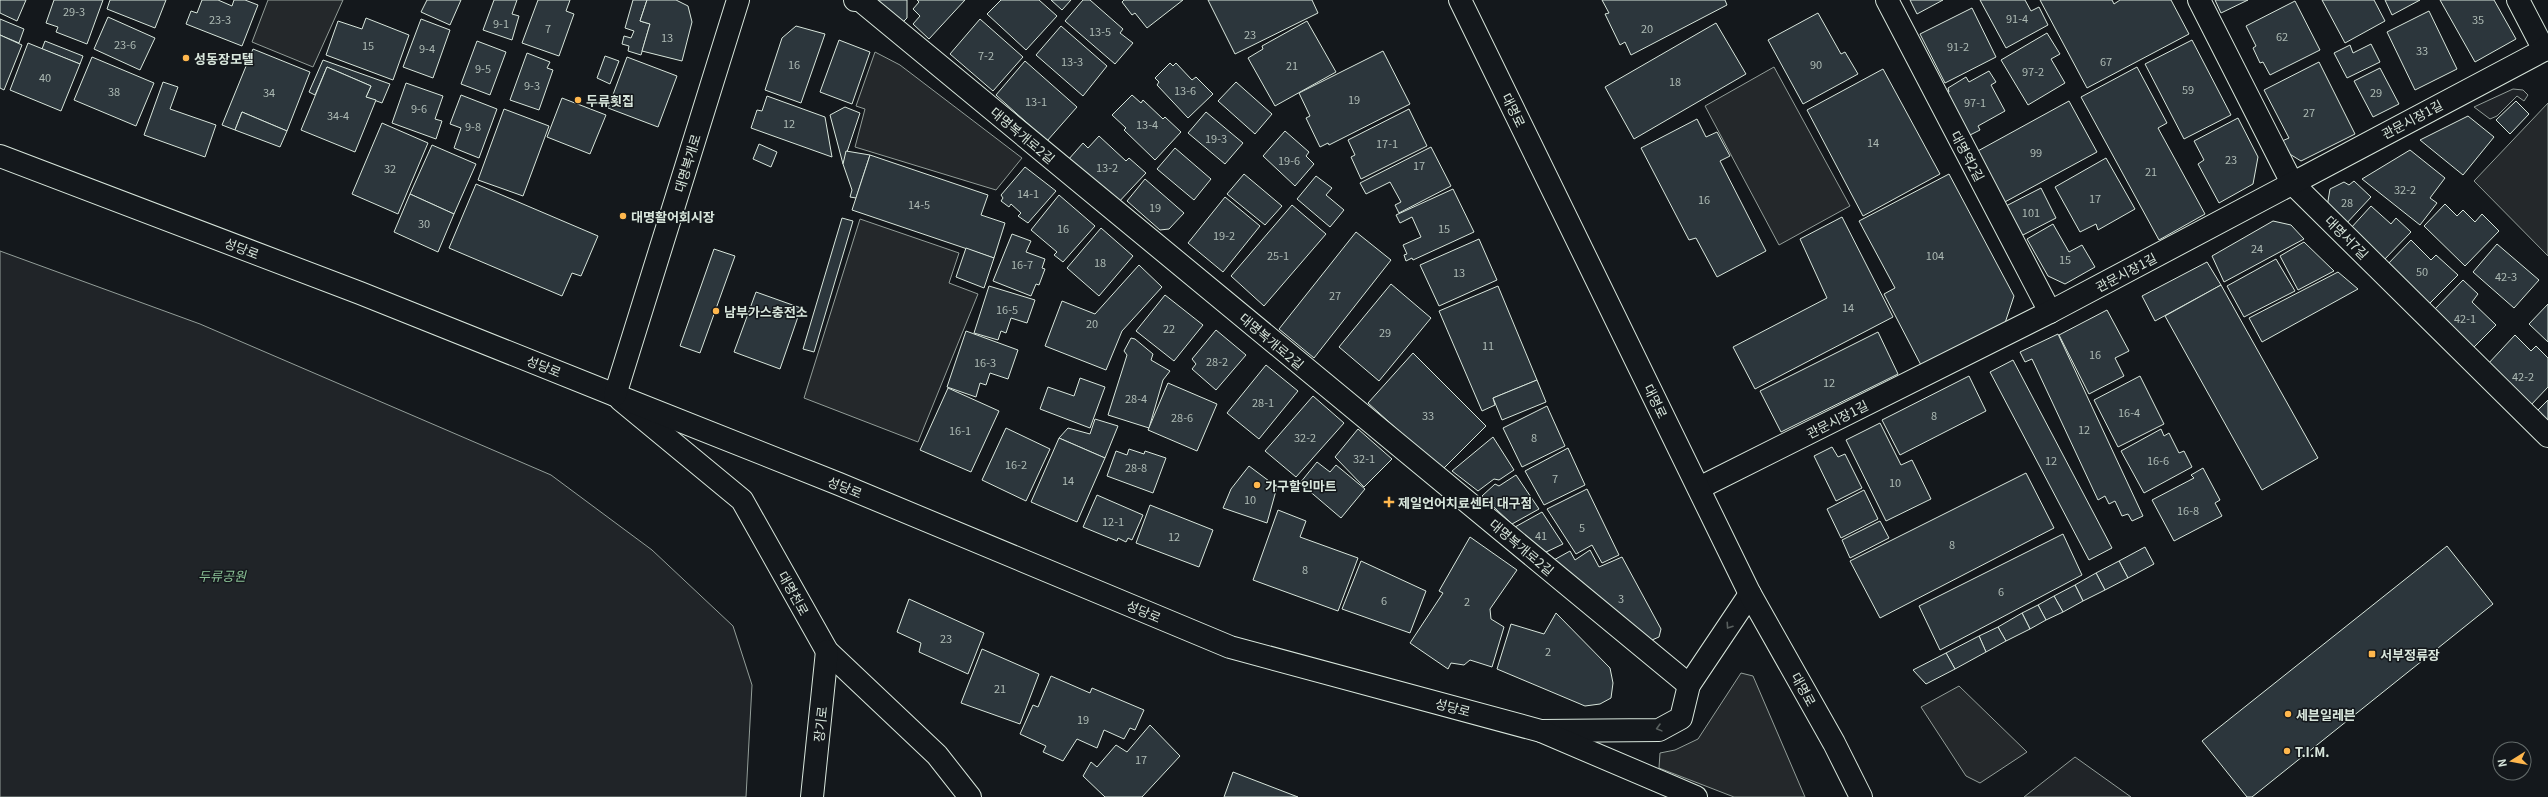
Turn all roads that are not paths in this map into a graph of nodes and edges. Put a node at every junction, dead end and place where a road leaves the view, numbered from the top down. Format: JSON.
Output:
{"nodes":[{"id":1,"x":738,"y":0,"type":"edge"},
{"id":2,"x":855,"y":0,"type":"edge"},
{"id":3,"x":1460,"y":0,"type":"edge"},
{"id":4,"x":1887,"y":0,"type":"edge"},
{"id":5,"x":2199,"y":0,"type":"edge"},
{"id":6,"x":2518,"y":0,"type":"edge"},
{"id":7,"x":2546,"y":48,"type":"edge"},
{"id":8,"x":0,"y":156,"type":"edge"},
{"id":9,"x":2292,"y":183,"type":"junction"},
{"id":10,"x":2050,"y":312,"type":"junction"},
{"id":11,"x":615,"y":395,"type":"junction"},
{"id":12,"x":2548,"y":436,"type":"edge"},
{"id":13,"x":1699,"y":488,"type":"junction"},
{"id":14,"x":1750,"y":594,"type":"junction"},
{"id":15,"x":827,"y":651,"type":"junction"},
{"id":16,"x":1689,"y":685,"type":"junction"},
{"id":17,"x":1541,"y":731,"type":"junction"},
{"id":18,"x":812,"y":797,"type":"edge"},
{"id":19,"x":970,"y":797,"type":"edge"},
{"id":20,"x":1696,"y":797,"type":"edge"},
{"id":21,"x":1861,"y":797,"type":"edge"}],
"edges":[{"from":1,"to":11,"type":"street","name":"대명복개로"},
{"from":2,"to":16,"type":"street","name":"대명복개로2길"},
{"from":3,"to":13,"type":"street","name":"대명로"},
{"from":4,"to":10,"type":"street","name":"대명역2길"},
{"from":5,"to":9,"type":"street","name":"대명서7길"},
{"from":6,"to":7,"type":"street"},
{"from":7,"to":9,"type":"street","name":"관문시장1길"},
{"from":8,"to":11,"type":"street","name":"성당로"},
{"from":9,"to":10,"type":"street","name":"관문시장1길"},
{"from":9,"to":12,"type":"street","name":"대명서7길"},
{"from":10,"to":13,"type":"street","name":"관문시장1길"},
{"from":11,"to":15,"type":"street","name":"대명천로"},
{"from":11,"to":17,"type":"street","name":"성당로"},
{"from":13,"to":14,"type":"street","name":"대명로"},
{"from":14,"to":16,"type":"street","one_way":true},
{"from":14,"to":21,"type":"street","name":"대명로"},
{"from":15,"to":18,"type":"street","name":"장기로"},
{"from":15,"to":19,"type":"street","name":"대명천로"},
{"from":16,"to":17,"type":"street","one_way":true},
{"from":17,"to":20,"type":"street","name":"성당로"}]}
